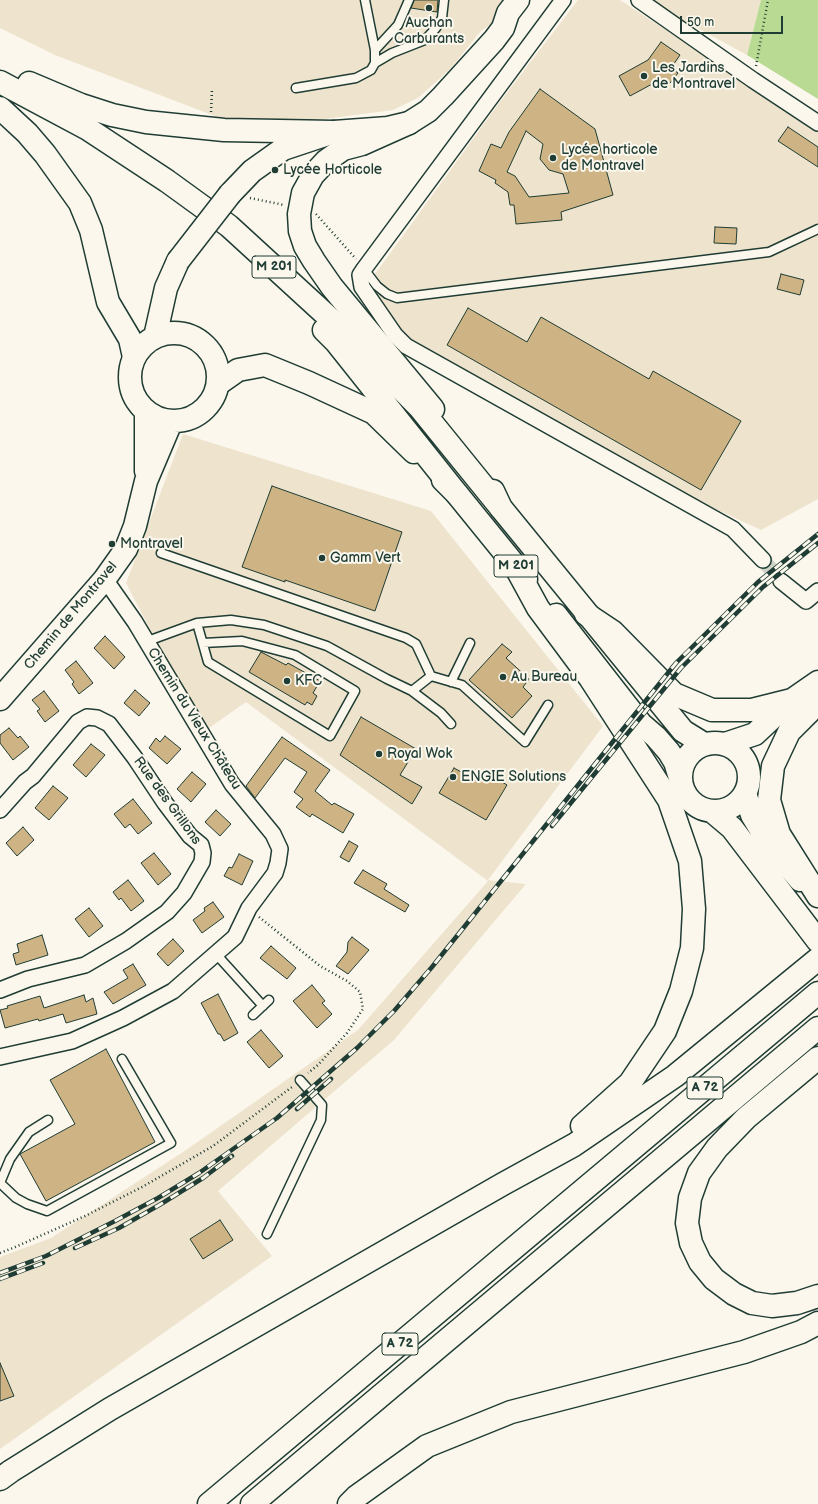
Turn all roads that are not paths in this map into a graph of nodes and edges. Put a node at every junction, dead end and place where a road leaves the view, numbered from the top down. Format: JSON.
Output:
{"nodes":[{"id":1,"x":365,"y":0,"type":"edge"},
{"id":2,"x":409,"y":0,"type":"edge"},
{"id":3,"x":444,"y":0,"type":"edge"},
{"id":4,"x":563,"y":0,"type":"edge"},
{"id":5,"x":639,"y":0,"type":"edge"},
{"id":6,"x":511,"y":4,"type":"edge"},
{"id":7,"x":375,"y":50,"type":"junction"},
{"id":8,"x":375,"y":63,"type":"junction"},
{"id":9,"x":0,"y":71,"type":"edge"},
{"id":10,"x":0,"y":82,"type":"edge"},
{"id":11,"x":296,"y":88,"type":"dead end"},
{"id":12,"x":0,"y":91,"type":"edge"},
{"id":13,"x":0,"y":108,"type":"edge"},
{"id":14,"x":409,"y":123,"type":"junction"},
{"id":15,"x":818,"y":123,"type":"edge"},
{"id":16,"x":334,"y":132,"type":"junction"},
{"id":17,"x":818,"y":228,"type":"edge"},
{"id":18,"x":364,"y":269,"type":"junction"},
{"id":19,"x":166,"y":288,"type":"junction"},
{"id":20,"x":180,"y":332,"type":"junction"},
{"id":21,"x":155,"y":337,"type":"junction"},
{"id":22,"x":134,"y":357,"type":"junction"},
{"id":23,"x":218,"y":384,"type":"junction"},
{"id":24,"x":146,"y":412,"type":"junction"},
{"id":25,"x":171,"y":422,"type":"junction"},
{"id":26,"x":146,"y":481,"type":"junction"},
{"id":27,"x":457,"y":494,"type":"junction"},
{"id":28,"x":501,"y":508,"type":"junction"},
{"id":29,"x":161,"y":553,"type":"dead end"},
{"id":30,"x":763,"y":560,"type":"tunnel mouth"},
{"id":31,"x":514,"y":564,"type":"junction"},
{"id":32,"x":104,"y":580,"type":"junction"},
{"id":33,"x":781,"y":581,"type":"tunnel mouth"},
{"id":34,"x":818,"y":591,"type":"edge"},
{"id":35,"x":586,"y":614,"type":"junction"},
{"id":36,"x":197,"y":623,"type":"junction"},
{"id":37,"x":145,"y":642,"type":"junction"},
{"id":38,"x":203,"y":643,"type":"junction"},
{"id":39,"x":470,"y":643,"type":"dead end"},
{"id":40,"x":430,"y":676,"type":"junction"},
{"id":41,"x":451,"y":682,"type":"junction"},
{"id":42,"x":818,"y":682,"type":"edge"},
{"id":43,"x":412,"y":691,"type":"junction"},
{"id":44,"x":0,"y":699,"type":"edge"},
{"id":45,"x":792,"y":700,"type":"junction"},
{"id":46,"x":548,"y":705,"type":"dead end"},
{"id":47,"x":818,"y":706,"type":"edge"},
{"id":48,"x":451,"y":724,"type":"dead end"},
{"id":49,"x":715,"y":744,"type":"junction"},
{"id":50,"x":680,"y":778,"type":"junction"},
{"id":51,"x":746,"y":794,"type":"junction"},
{"id":52,"x":0,"y":810,"type":"edge"},
{"id":53,"x":713,"y":812,"type":"junction"},
{"id":54,"x":818,"y":896,"type":"edge"},
{"id":55,"x":818,"y":901,"type":"edge"},
{"id":56,"x":818,"y":941,"type":"edge"},
{"id":57,"x":216,"y":954,"type":"junction"},
{"id":58,"x":818,"y":959,"type":"edge"},
{"id":59,"x":0,"y":990,"type":"edge"},
{"id":60,"x":818,"y":993,"type":"edge"},
{"id":61,"x":269,"y":1000,"type":"dead end"},
{"id":62,"x":262,"y":1006,"type":"junction"},
{"id":63,"x":253,"y":1015,"type":"dead end"},
{"id":64,"x":818,"y":1028,"type":"edge"},
{"id":65,"x":0,"y":1057,"type":"edge"},
{"id":66,"x":818,"y":1058,"type":"edge"},
{"id":67,"x":122,"y":1059,"type":"dead end"},
{"id":68,"x":300,"y":1080,"type":"road end"},
{"id":69,"x":48,"y":1120,"type":"dead end"},
{"id":70,"x":0,"y":1183,"type":"edge"},
{"id":71,"x":503,"y":1184,"type":"junction"},
{"id":72,"x":267,"y":1234,"type":"dead end"},
{"id":73,"x":818,"y":1296,"type":"edge"},
{"id":74,"x":818,"y":1323,"type":"edge"},
{"id":75,"x":0,"y":1479,"type":"edge"},
{"id":76,"x":209,"y":1504,"type":"edge"},
{"id":77,"x":252,"y":1504,"type":"edge"},
{"id":78,"x":349,"y":1504,"type":"edge"}],
"edges":[{"from":1,"to":7,"type":"lane"},
{"from":2,"to":7,"type":"lane"},
{"from":3,"to":8,"type":"lane"},
{"from":4,"to":18,"type":"street"},
{"from":5,"to":15,"type":"street"},
{"from":6,"to":14,"type":"main road"},
{"from":7,"to":8,"type":"lane"},
{"from":8,"to":11,"type":"lane"},
{"from":9,"to":16,"type":"main road"},
{"from":10,"to":28,"type":"main road","number":"M 201"},
{"from":12,"to":27,"type":"main road","number":"M 201"},
{"from":13,"to":22,"type":"main road"},
{"from":14,"to":16,"type":"main road"},
{"from":14,"to":28,"type":"main road"},
{"from":16,"to":19,"type":"main road","bridge":true},
{"from":17,"to":18,"type":"lane"},
{"from":18,"to":30,"type":"street"},
{"from":19,"to":20,"type":"main road"},
{"from":19,"to":21,"type":"main road"},
{"from":20,"to":21,"type":"main road"},
{"from":20,"to":23,"type":"main road"},
{"from":21,"to":22,"type":"main road"},
{"from":22,"to":24,"type":"main road"},
{"from":23,"to":25,"type":"main road"},
{"from":23,"to":27,"type":"main road"},
{"from":24,"to":25,"type":"main road"},
{"from":24,"to":26,"type":"main road","name":"Chemin de Montravel"},
{"from":25,"to":26,"type":"main road","name":"Chemin de Montravel"},
{"from":26,"to":32,"type":"main road","name":"Chemin de Montravel"},
{"from":27,"to":31,"type":"main road","number":"M 201"},
{"from":28,"to":35,"type":"main road","number":"M 201"},
{"from":29,"to":40,"type":"lane"},
{"from":31,"to":50,"type":"main road","number":"M 201"},
{"from":31,"to":71,"type":"main road"},
{"from":32,"to":37,"type":"street","name":"Chemin du Vieux Château"},
{"from":32,"to":44,"type":"main road","name":"Chemin de Montravel"},
{"from":33,"to":34,"type":"street"},
{"from":35,"to":45,"type":"main road"},
{"from":35,"to":49,"type":"main road","number":"M 201"},
{"from":36,"to":37,"type":"lane"},
{"from":36,"to":38,"type":"lane"},
{"from":36,"to":43,"type":"lane"},
{"from":37,"to":57,"type":"street","name":"Chemin du Vieux Château"},
{"from":38,"to":38,"type":"lane"},
{"from":39,"to":41,"type":"lane"},
{"from":40,"to":41,"type":"lane"},
{"from":40,"to":43,"type":"lane"},
{"from":41,"to":46,"type":"lane"},
{"from":42,"to":45,"type":"main road"},
{"from":43,"to":48,"type":"lane"},
{"from":45,"to":49,"type":"main road"},
{"from":47,"to":54,"type":"main road"},
{"from":49,"to":50,"type":"main road"},
{"from":49,"to":51,"type":"main road"},
{"from":50,"to":53,"type":"main road"},
{"from":51,"to":53,"type":"main road"},
{"from":51,"to":55,"type":"main road"},
{"from":52,"to":59,"type":"street","name":"Rue des Grillons"},
{"from":53,"to":56,"type":"main road"},
{"from":57,"to":62,"type":"lane"},
{"from":57,"to":65,"type":"street","name":"Chemin du Vieux Château"},
{"from":58,"to":71,"type":"main road"},
{"from":60,"to":76,"type":"main road","number":"A 72"},
{"from":61,"to":62,"type":"lane"},
{"from":62,"to":63,"type":"lane"},
{"from":64,"to":77,"type":"main road","number":"A 72"},
{"from":66,"to":73,"type":"main road"},
{"from":67,"to":70,"type":"lane"},
{"from":68,"to":72,"type":"lane"},
{"from":69,"to":70,"type":"lane"},
{"from":71,"to":75,"type":"main road"},
{"from":74,"to":78,"type":"main road"}]}
